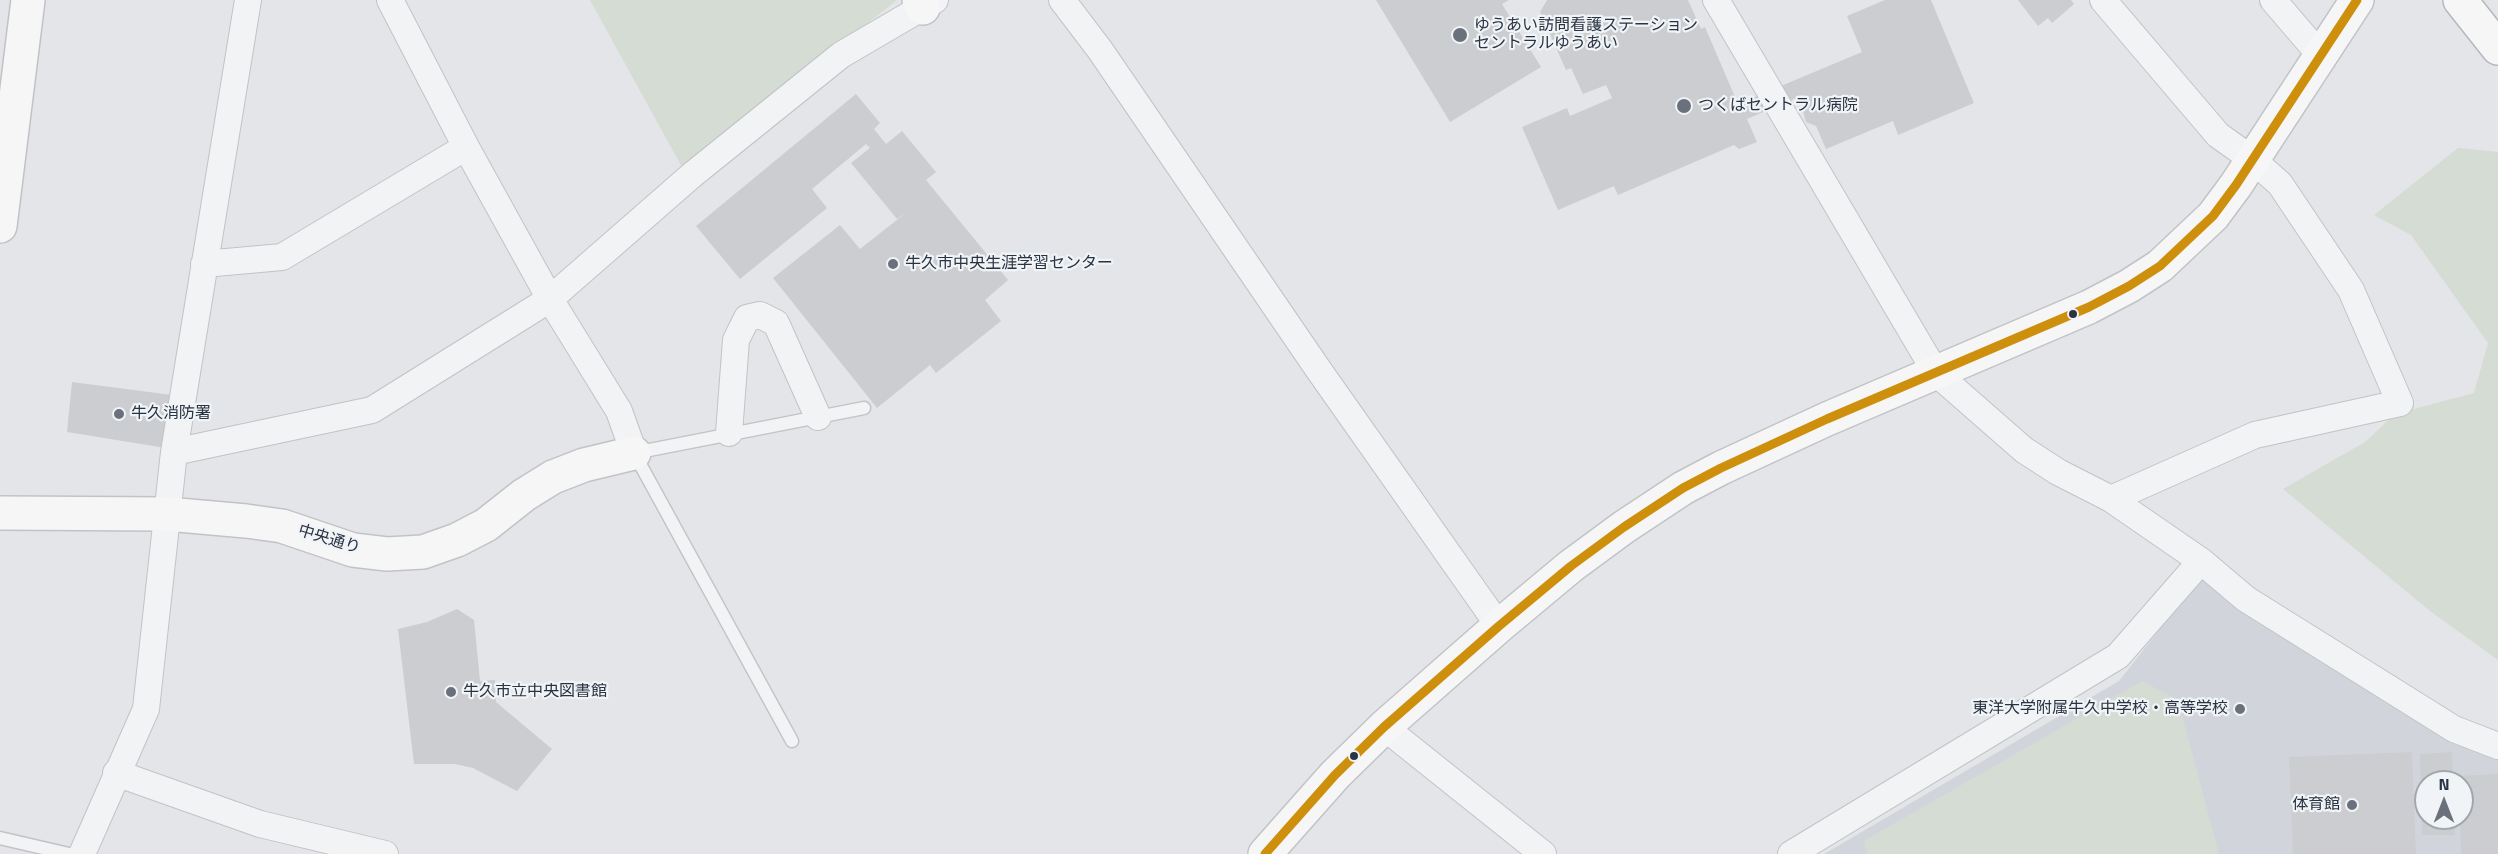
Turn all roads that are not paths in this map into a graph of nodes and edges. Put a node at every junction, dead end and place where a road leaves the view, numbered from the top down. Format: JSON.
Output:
{"nodes":[{"id":1,"x":28,"y":0,"type":"edge"},
{"id":2,"x":248,"y":0,"type":"edge"},
{"id":3,"x":390,"y":0,"type":"edge"},
{"id":4,"x":1062,"y":0,"type":"edge"},
{"id":5,"x":1087,"y":0,"type":"edge"},
{"id":6,"x":1716,"y":0,"type":"edge"},
{"id":7,"x":2103,"y":0,"type":"edge"},
{"id":8,"x":2273,"y":0,"type":"edge"},
{"id":9,"x":2356,"y":0,"type":"edge"},
{"id":10,"x":2460,"y":0,"type":"edge"},
{"id":11,"x":926,"y":3,"type":"edge"},
{"id":12,"x":2498,"y":48,"type":"edge"},
{"id":13,"x":1100,"y":50,"type":"junction"},
{"id":14,"x":2321,"y":56,"type":"junction"},
{"id":15,"x":466,"y":147,"type":"junction"},
{"id":16,"x":2253,"y":160,"type":"junction"},
{"id":17,"x":0,"y":226,"type":"edge"},
{"id":18,"x":204,"y":264,"type":"junction"},
{"id":19,"x":550,"y":298,"type":"junction"},
{"id":20,"x":1936,"y":373,"type":"junction"},
{"id":21,"x":864,"y":408,"type":"dead end"},
{"id":22,"x":818,"y":417,"type":"junction"},
{"id":23,"x":729,"y":433,"type":"junction"},
{"id":24,"x":174,"y":452,"type":"junction"},
{"id":25,"x":634,"y":453,"type":"junction"},
{"id":26,"x":2111,"y":499,"type":"junction"},
{"id":27,"x":0,"y":513,"type":"edge"},
{"id":28,"x":167,"y":514,"type":"junction"},
{"id":29,"x":2201,"y":561,"type":"junction"},
{"id":30,"x":1499,"y":626,"type":"junction"},
{"id":31,"x":1384,"y":727,"type":"junction"},
{"id":32,"x":792,"y":741,"type":"dead end"},
{"id":33,"x":2498,"y":746,"type":"edge"},
{"id":34,"x":116,"y":773,"type":"junction"},
{"id":35,"x":0,"y":838,"type":"edge"},
{"id":36,"x":69,"y":854,"type":"edge"},
{"id":37,"x":82,"y":854,"type":"edge"},
{"id":38,"x":385,"y":854,"type":"edge"},
{"id":39,"x":1265,"y":854,"type":"edge"},
{"id":40,"x":1543,"y":854,"type":"edge"},
{"id":41,"x":1791,"y":854,"type":"edge"}],
"edges":[{"from":1,"to":17,"type":"main road"},
{"from":2,"to":18,"type":"street"},
{"from":3,"to":15,"type":"street"},
{"from":4,"to":13,"type":"street"},
{"from":5,"to":13,"type":"street"},
{"from":6,"to":20,"type":"street"},
{"from":7,"to":16,"type":"street"},
{"from":8,"to":14,"type":"street"},
{"from":9,"to":14,"type":"main road"},
{"from":10,"to":12,"type":"main road"},
{"from":11,"to":19,"type":"street"},
{"from":13,"to":30,"type":"street"},
{"from":14,"to":16,"type":"main road"},
{"from":15,"to":18,"type":"street"},
{"from":15,"to":19,"type":"street"},
{"from":16,"to":20,"type":"main road"},
{"from":16,"to":26,"type":"street"},
{"from":18,"to":24,"type":"street"},
{"from":19,"to":24,"type":"street"},
{"from":19,"to":25,"type":"street"},
{"from":20,"to":26,"type":"street"},
{"from":20,"to":30,"type":"main road"},
{"from":21,"to":22,"type":"lane"},
{"from":22,"to":23,"type":"lane"},
{"from":22,"to":23,"type":"street"},
{"from":23,"to":25,"type":"lane"},
{"from":24,"to":28,"type":"street"},
{"from":25,"to":28,"type":"main road","name":"中央通り"},
{"from":25,"to":32,"type":"lane"},
{"from":26,"to":29,"type":"street"},
{"from":27,"to":28,"type":"main road","name":"中央通り"},
{"from":28,"to":34,"type":"street"},
{"from":29,"to":33,"type":"street"},
{"from":29,"to":41,"type":"street"},
{"from":30,"to":31,"type":"main road"},
{"from":31,"to":39,"type":"main road"},
{"from":31,"to":40,"type":"street"},
{"from":34,"to":37,"type":"street"},
{"from":34,"to":38,"type":"street"},
{"from":35,"to":36,"type":"lane"}]}
